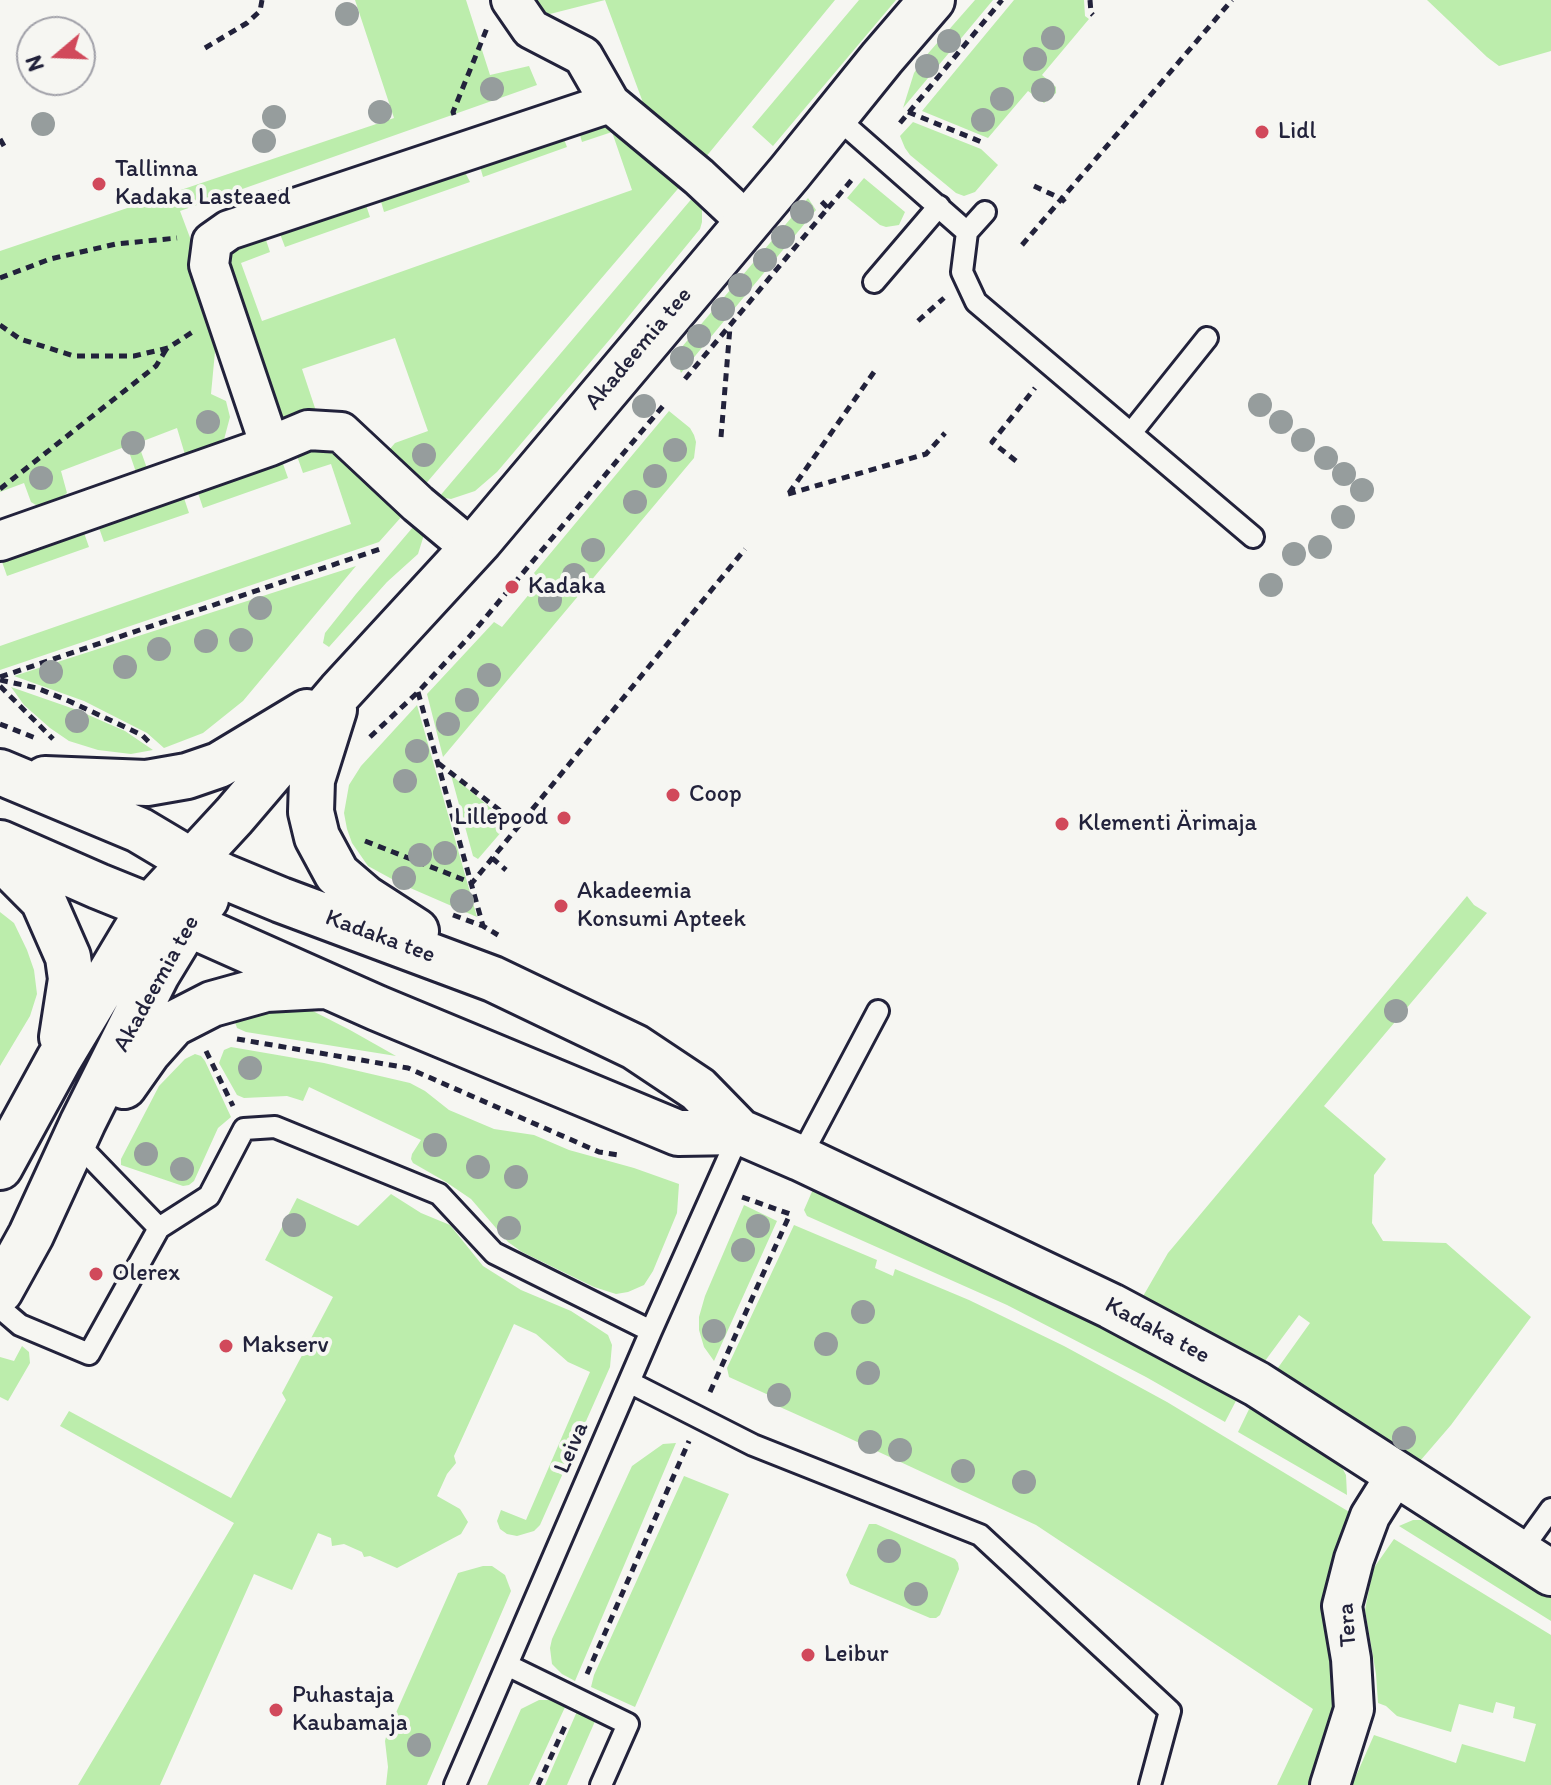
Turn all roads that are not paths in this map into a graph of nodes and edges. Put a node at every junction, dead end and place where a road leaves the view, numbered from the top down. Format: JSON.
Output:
{"nodes":[{"id":1,"x":932,"y":0,"type":"edge"},
{"id":2,"x":501,"y":9,"type":"edge"},
{"id":3,"x":610,"y":103,"type":"junction"},
{"id":4,"x":836,"y":117,"type":"junction"},
{"id":5,"x":939,"y":206,"type":"junction"},
{"id":6,"x":985,"y":212,"type":"dead end"},
{"id":7,"x":747,"y":222,"type":"junction"},
{"id":8,"x":967,"y":232,"type":"junction"},
{"id":9,"x":874,"y":282,"type":"dead end"},
{"id":10,"x":1207,"y":338,"type":"dead end"},
{"id":11,"x":1131,"y":433,"type":"junction"},
{"id":12,"x":270,"y":446,"type":"junction"},
{"id":13,"x":1253,"y":537,"type":"dead end"},
{"id":14,"x":0,"y":541,"type":"edge"},
{"id":15,"x":472,"y":549,"type":"junction"},
{"id":16,"x":340,"y":692,"type":"junction"},
{"id":17,"x":6,"y":774,"type":"edge"},
{"id":18,"x":0,"y":843,"type":"edge"},
{"id":19,"x":0,"y":857,"type":"edge"},
{"id":20,"x":207,"y":869,"type":"junction"},
{"id":21,"x":169,"y":915,"type":"junction"},
{"id":22,"x":493,"y":979,"type":"junction"},
{"id":23,"x":325,"y":986,"type":"junction"},
{"id":24,"x":878,"y":1011,"type":"dead end"},
{"id":25,"x":635,"y":1047,"type":"junction"},
{"id":26,"x":59,"y":1059,"type":"junction"},
{"id":27,"x":568,"y":1089,"type":"junction"},
{"id":28,"x":79,"y":1132,"type":"junction"},
{"id":29,"x":740,"y":1132,"type":"junction"},
{"id":30,"x":800,"y":1158,"type":"junction"},
{"id":31,"x":0,"y":1167,"type":"edge"},
{"id":32,"x":159,"y":1228,"type":"junction"},
{"id":33,"x":0,"y":1291,"type":"edge"},
{"id":34,"x":0,"y":1308,"type":"edge"},
{"id":35,"x":651,"y":1331,"type":"junction"},
{"id":36,"x":629,"y":1382,"type":"junction"},
{"id":37,"x":1397,"y":1473,"type":"junction"},
{"id":38,"x":1551,"y":1509,"type":"edge"},
{"id":39,"x":1536,"y":1563,"type":"edge"},
{"id":40,"x":507,"y":1665,"type":"junction"},
{"id":41,"x":455,"y":1785,"type":"edge"},
{"id":42,"x":601,"y":1785,"type":"edge"},
{"id":43,"x":1150,"y":1785,"type":"edge"},
{"id":44,"x":1330,"y":1785,"type":"edge"}],
"edges":[{"from":1,"to":4,"type":"main road","name":"Akadeemia tee"},
{"from":2,"to":3,"type":"street"},
{"from":3,"to":7,"type":"street"},
{"from":3,"to":12,"type":"street"},
{"from":4,"to":5,"type":"lane"},
{"from":4,"to":7,"type":"main road","name":"Akadeemia tee"},
{"from":5,"to":8,"type":"lane"},
{"from":5,"to":9,"type":"lane"},
{"from":6,"to":8,"type":"lane"},
{"from":7,"to":15,"type":"main road","name":"Akadeemia tee"},
{"from":8,"to":11,"type":"lane"},
{"from":10,"to":11,"type":"lane"},
{"from":11,"to":13,"type":"lane"},
{"from":12,"to":14,"type":"street"},
{"from":12,"to":15,"type":"street"},
{"from":15,"to":16,"type":"main road","name":"Akadeemia tee"},
{"from":16,"to":17,"type":"main road"},
{"from":16,"to":20,"type":"main road","name":"Akadeemia tee"},
{"from":16,"to":22,"type":"main road"},
{"from":17,"to":20,"type":"main road","name":"Kadaka tee"},
{"from":18,"to":21,"type":"main road","name":"Kadaka tee"},
{"from":19,"to":26,"type":"main road"},
{"from":20,"to":21,"type":"main road","name":"Akadeemia tee"},
{"from":20,"to":22,"type":"main road","name":"Kadaka tee"},
{"from":21,"to":23,"type":"main road","name":"Kadaka tee"},
{"from":21,"to":26,"type":"main road","name":"Akadeemia tee"},
{"from":21,"to":28,"type":"main road","name":"Akadeemia tee"},
{"from":22,"to":25,"type":"main road","name":"Kadaka tee"},
{"from":23,"to":27,"type":"main road","name":"Kadaka tee"},
{"from":23,"to":28,"type":"main road"},
{"from":24,"to":30,"type":"lane"},
{"from":25,"to":27,"type":"main road"},
{"from":25,"to":29,"type":"main road","name":"Kadaka tee"},
{"from":26,"to":31,"type":"main road","name":"Akadeemia tee"},
{"from":27,"to":29,"type":"main road","name":"Kadaka tee"},
{"from":28,"to":32,"type":"lane"},
{"from":28,"to":33,"type":"main road","name":"Akadeemia tee"},
{"from":29,"to":30,"type":"main road","name":"Kadaka tee"},
{"from":29,"to":35,"type":"lane","name":"Leiva"},
{"from":30,"to":37,"type":"main road","name":"Kadaka tee"},
{"from":32,"to":34,"type":"lane"},
{"from":32,"to":35,"type":"lane"},
{"from":35,"to":36,"type":"lane","name":"Leiva"},
{"from":36,"to":40,"type":"lane","name":"Leiva"},
{"from":36,"to":43,"type":"lane"},
{"from":37,"to":39,"type":"main road","name":"Kadaka tee"},
{"from":37,"to":44,"type":"street","name":"Tera"},
{"from":38,"to":39,"type":"lane"},
{"from":40,"to":41,"type":"lane","name":"Leiva"},
{"from":40,"to":42,"type":"lane"}]}
